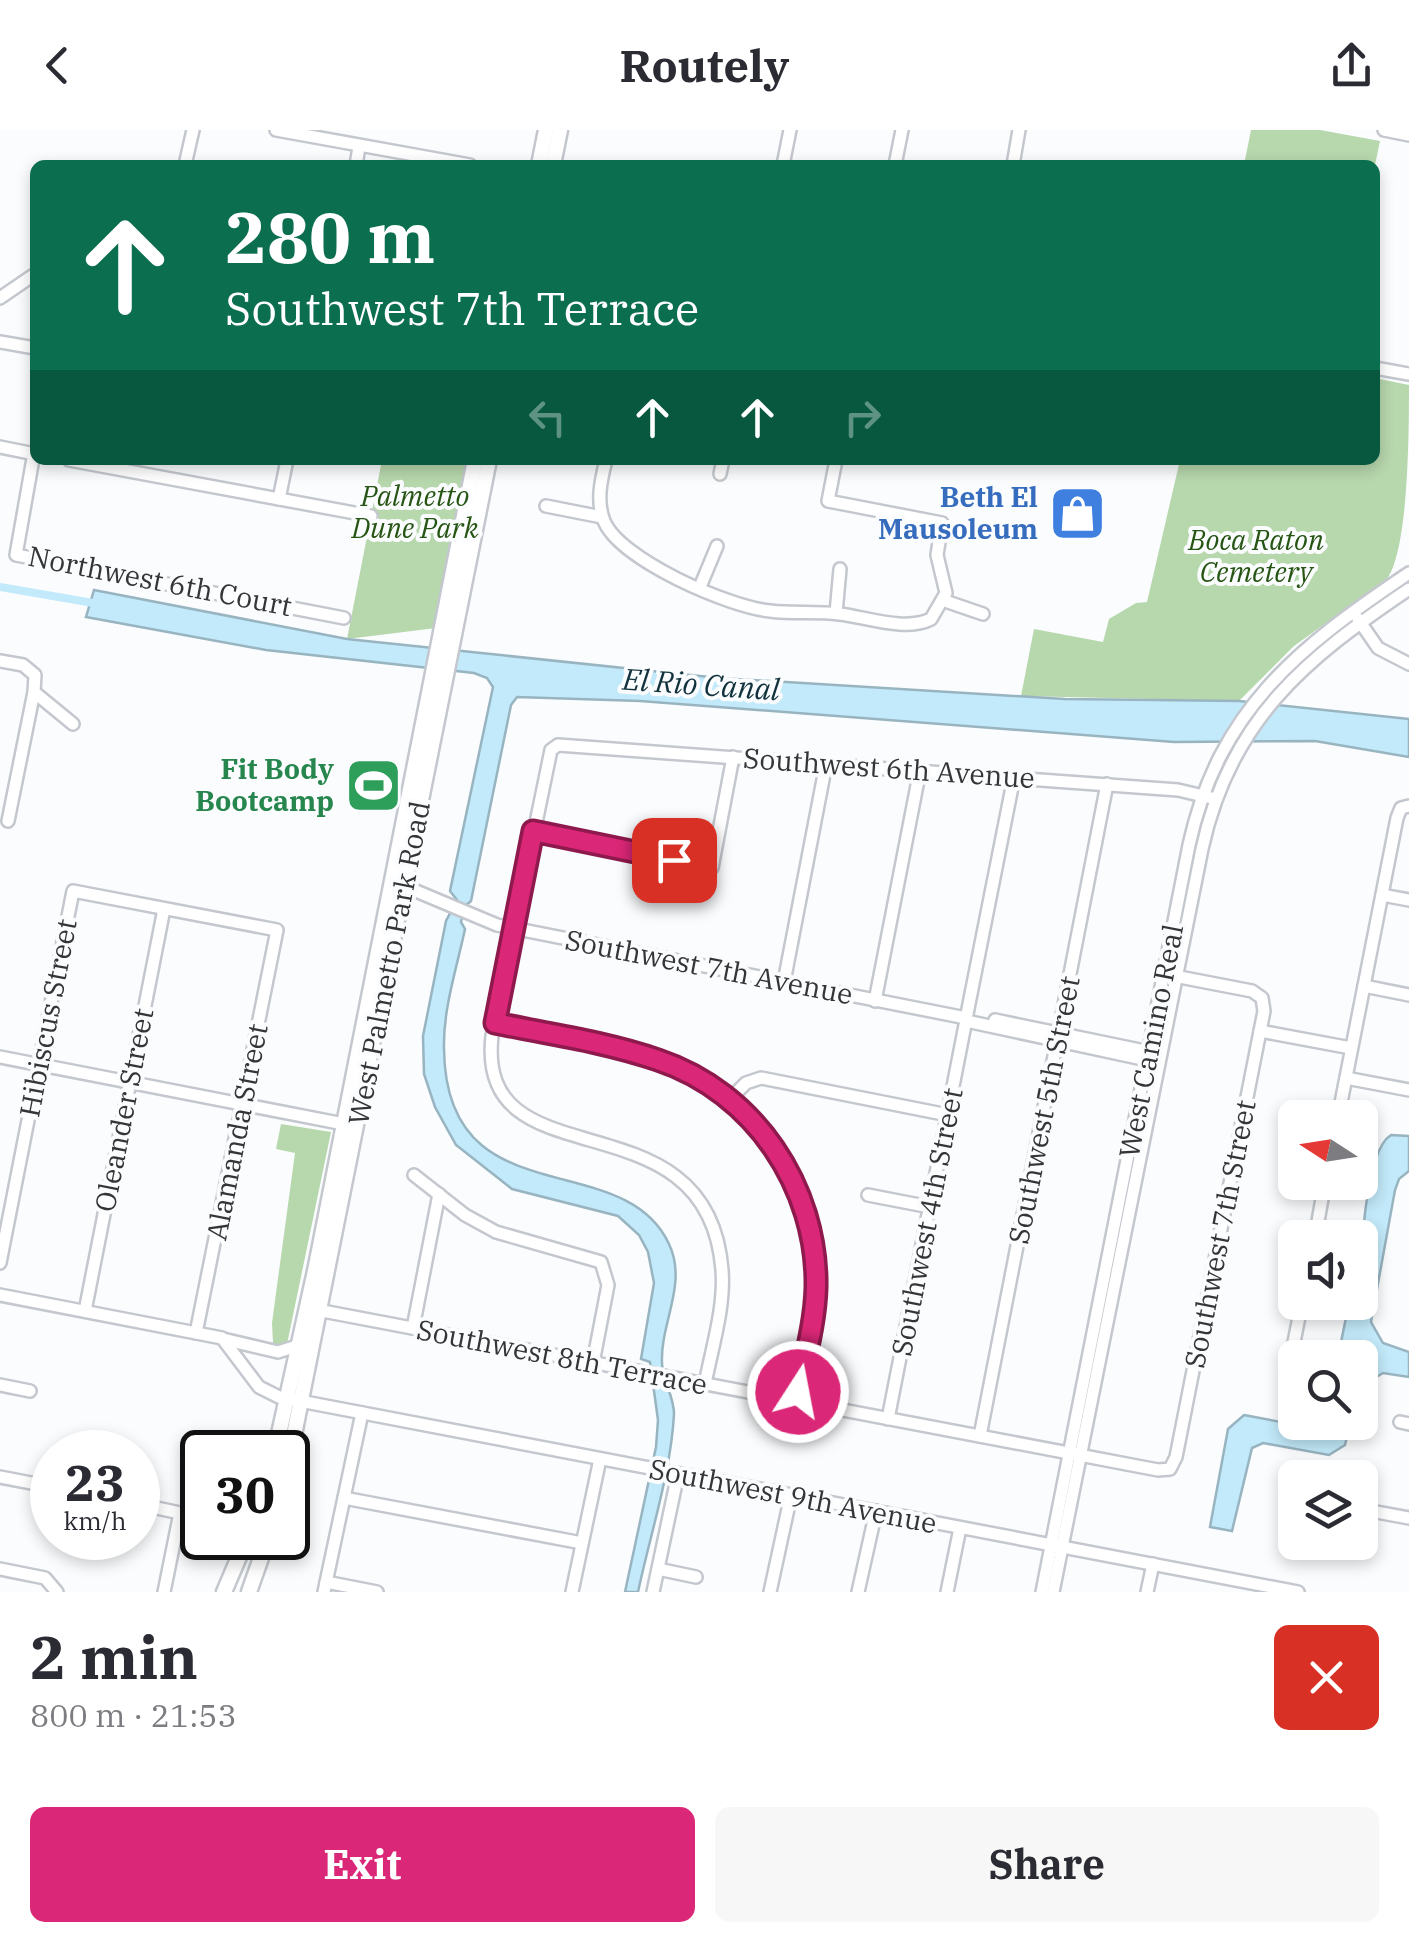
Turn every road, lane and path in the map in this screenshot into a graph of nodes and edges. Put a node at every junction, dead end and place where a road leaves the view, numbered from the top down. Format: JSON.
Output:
{"nodes":[{"id":1,"x":193,"y":130,"type":"edge"},
{"id":2,"x":276,"y":130,"type":"edge"},
{"id":3,"x":546,"y":130,"type":"edge"},
{"id":4,"x":560,"y":130,"type":"edge"},
{"id":5,"x":790,"y":130,"type":"edge"},
{"id":6,"x":902,"y":130,"type":"edge"},
{"id":7,"x":1020,"y":130,"type":"edge"},
{"id":8,"x":1384,"y":130,"type":"edge"},
{"id":9,"x":1409,"y":135,"type":"edge"},
{"id":10,"x":359,"y":147,"type":"junction"},
{"id":11,"x":186,"y":160,"type":"edge"},
{"id":12,"x":357,"y":160,"type":"edge"},
{"id":13,"x":439,"y":160,"type":"edge"},
{"id":14,"x":540,"y":160,"type":"edge"},
{"id":15,"x":553,"y":160,"type":"edge"},
{"id":16,"x":784,"y":160,"type":"edge"},
{"id":17,"x":896,"y":160,"type":"edge"},
{"id":18,"x":1013,"y":160,"type":"edge"},
{"id":19,"x":30,"y":277,"type":"edge"},
{"id":20,"x":0,"y":298,"type":"edge"},
{"id":21,"x":0,"y":342,"type":"edge"},
{"id":22,"x":30,"y":347,"type":"edge"},
{"id":23,"x":1380,"y":369,"type":"edge"},
{"id":24,"x":1409,"y":374,"type":"edge"},
{"id":25,"x":0,"y":447,"type":"edge"},
{"id":26,"x":30,"y":453,"type":"edge"},
{"id":27,"x":32,"y":465,"type":"edge"},
{"id":28,"x":96,"y":465,"type":"edge"},
{"id":29,"x":286,"y":465,"type":"edge"},
{"id":30,"x":474,"y":465,"type":"edge"},
{"id":31,"x":487,"y":465,"type":"edge"},
{"id":32,"x":605,"y":465,"type":"edge"},
{"id":33,"x":835,"y":465,"type":"edge"},
{"id":34,"x":279,"y":499,"type":"junction"},
{"id":35,"x":546,"y":506,"type":"dead end"},
{"id":36,"x":371,"y":516,"type":"dead end"},
{"id":37,"x":602,"y":516,"type":"junction"},
{"id":38,"x":718,"y":546,"type":"dead end"},
{"id":39,"x":840,"y":569,"type":"dead end"},
{"id":40,"x":1409,"y":573,"type":"edge"},
{"id":41,"x":700,"y":587,"type":"junction"},
{"id":42,"x":1409,"y":589,"type":"edge"},
{"id":43,"x":945,"y":601,"type":"junction"},
{"id":44,"x":836,"y":613,"type":"junction"},
{"id":45,"x":984,"y":614,"type":"dead end"},
{"id":46,"x":1357,"y":616,"type":"junction"},
{"id":47,"x":344,"y":618,"type":"dead end"},
{"id":48,"x":448,"y":627,"type":"junction"},
{"id":49,"x":0,"y":661,"type":"edge"},
{"id":50,"x":1409,"y":664,"type":"edge"},
{"id":51,"x":34,"y":692,"type":"junction"},
{"id":52,"x":435,"y":694,"type":"junction"},
{"id":53,"x":74,"y":724,"type":"dead end"},
{"id":54,"x":1228,"y":740,"type":"junction"},
{"id":55,"x":733,"y":757,"type":"junction"},
{"id":56,"x":1234,"y":757,"type":"junction"},
{"id":57,"x":826,"y":764,"type":"junction"},
{"id":58,"x":920,"y":770,"type":"junction"},
{"id":59,"x":412,"y":772,"type":"junction"},
{"id":60,"x":1014,"y":778,"type":"junction"},
{"id":61,"x":1108,"y":784,"type":"junction"},
{"id":62,"x":1209,"y":797,"type":"junction"},
{"id":63,"x":1405,"y":807,"type":"edge"},
{"id":64,"x":8,"y":821,"type":"dead end"},
{"id":65,"x":417,"y":822,"type":"junction"},
{"id":66,"x":533,"y":831,"type":"junction"},
{"id":67,"x":400,"y":833,"type":"junction"},
{"id":68,"x":404,"y":886,"type":"junction"},
{"id":69,"x":1382,"y":895,"type":"junction"},
{"id":70,"x":1409,"y":900,"type":"edge"},
{"id":71,"x":164,"y":909,"type":"junction"},
{"id":72,"x":514,"y":928,"type":"junction"},
{"id":73,"x":1170,"y":975,"type":"junction"},
{"id":74,"x":784,"y":982,"type":"junction"},
{"id":75,"x":1364,"y":986,"type":"junction"},
{"id":76,"x":1409,"y":995,"type":"edge"},
{"id":77,"x":876,"y":1001,"type":"junction"},
{"id":78,"x":967,"y":1019,"type":"junction"},
{"id":79,"x":495,"y":1023,"type":"junction"},
{"id":80,"x":1260,"y":1031,"type":"junction"},
{"id":81,"x":1059,"y":1037,"type":"junction"},
{"id":82,"x":1352,"y":1048,"type":"junction"},
{"id":83,"x":1152,"y":1056,"type":"junction"},
{"id":84,"x":0,"y":1057,"type":"edge"},
{"id":85,"x":39,"y":1064,"type":"junction"},
{"id":86,"x":1346,"y":1078,"type":"junction"},
{"id":87,"x":130,"y":1084,"type":"junction"},
{"id":88,"x":1409,"y":1090,"type":"edge"},
{"id":89,"x":730,"y":1100,"type":"junction"},
{"id":90,"x":1342,"y":1100,"type":"edge"},
{"id":91,"x":242,"y":1104,"type":"junction"},
{"id":92,"x":948,"y":1116,"type":"junction"},
{"id":93,"x":350,"y":1125,"type":"junction"},
{"id":94,"x":414,"y":1176,"type":"dead end"},
{"id":95,"x":440,"y":1194,"type":"junction"},
{"id":96,"x":868,"y":1195,"type":"dead end"},
{"id":97,"x":930,"y":1207,"type":"junction"},
{"id":98,"x":0,"y":1263,"type":"edge"},
{"id":99,"x":0,"y":1294,"type":"edge"},
{"id":100,"x":314,"y":1310,"type":"junction"},
{"id":101,"x":85,"y":1312,"type":"junction"},
{"id":102,"x":413,"y":1328,"type":"junction"},
{"id":103,"x":196,"y":1333,"type":"junction"},
{"id":104,"x":222,"y":1338,"type":"junction"},
{"id":105,"x":300,"y":1345,"type":"junction"},
{"id":106,"x":593,"y":1362,"type":"junction"},
{"id":107,"x":705,"y":1384,"type":"junction"},
{"id":108,"x":0,"y":1385,"type":"edge"},
{"id":109,"x":30,"y":1391,"type":"dead end"},
{"id":110,"x":295,"y":1400,"type":"junction"},
{"id":111,"x":796,"y":1401,"type":"junction"},
{"id":112,"x":362,"y":1413,"type":"junction"},
{"id":113,"x":888,"y":1419,"type":"junction"},
{"id":114,"x":283,"y":1430,"type":"edge"},
{"id":115,"x":292,"y":1430,"type":"edge"},
{"id":116,"x":980,"y":1436,"type":"junction"},
{"id":117,"x":1076,"y":1455,"type":"junction"},
{"id":118,"x":600,"y":1459,"type":"junction"},
{"id":119,"x":1170,"y":1468,"type":"joint"},
{"id":120,"x":678,"y":1474,"type":"junction"},
{"id":121,"x":0,"y":1477,"type":"edge"},
{"id":122,"x":30,"y":1483,"type":"edge"},
{"id":123,"x":791,"y":1495,"type":"junction"},
{"id":124,"x":344,"y":1498,"type":"junction"},
{"id":125,"x":160,"y":1508,"type":"edge"},
{"id":126,"x":876,"y":1511,"type":"junction"},
{"id":127,"x":1378,"y":1512,"type":"edge"},
{"id":128,"x":1409,"y":1518,"type":"edge"},
{"id":129,"x":960,"y":1528,"type":"junction"},
{"id":130,"x":582,"y":1543,"type":"junction"},
{"id":131,"x":1057,"y":1546,"type":"junction"},
{"id":132,"x":238,"y":1560,"type":"edge"},
{"id":133,"x":260,"y":1560,"type":"edge"},
{"id":134,"x":1153,"y":1564,"type":"junction"},
{"id":135,"x":0,"y":1569,"type":"edge"},
{"id":136,"x":658,"y":1569,"type":"junction"},
{"id":137,"x":696,"y":1577,"type":"dead end"},
{"id":138,"x":325,"y":1587,"type":"edge"},
{"id":139,"x":1271,"y":1590,"type":"edge"},
{"id":140,"x":57,"y":1592,"type":"edge"},
{"id":141,"x":164,"y":1592,"type":"edge"},
{"id":142,"x":224,"y":1592,"type":"edge"},
{"id":143,"x":249,"y":1592,"type":"edge"},
{"id":144,"x":378,"y":1592,"type":"edge"},
{"id":145,"x":572,"y":1592,"type":"edge"},
{"id":146,"x":653,"y":1592,"type":"edge"},
{"id":147,"x":770,"y":1592,"type":"edge"},
{"id":148,"x":858,"y":1592,"type":"edge"},
{"id":149,"x":947,"y":1592,"type":"edge"},
{"id":150,"x":1042,"y":1592,"type":"edge"},
{"id":151,"x":1053,"y":1592,"type":"edge"},
{"id":152,"x":1147,"y":1592,"type":"edge"},
{"id":153,"x":1298,"y":1592,"type":"edge"}],
"edges":[{"from":1,"to":11,"type":"street"},
{"from":2,"to":10,"type":"street"},
{"from":3,"to":14,"type":"main road"},
{"from":4,"to":15,"type":"main road"},
{"from":5,"to":16,"type":"street"},
{"from":6,"to":17,"type":"street"},
{"from":7,"to":18,"type":"street"},
{"from":8,"to":9,"type":"street"},
{"from":10,"to":12,"type":"street"},
{"from":10,"to":13,"type":"street"},
{"from":19,"to":20,"type":"street"},
{"from":21,"to":22,"type":"street"},
{"from":23,"to":24,"type":"street"},
{"from":25,"to":26,"type":"street"},
{"from":27,"to":47,"type":"street","name":"Northwest 6th Court"},
{"from":28,"to":34,"type":"street"},
{"from":29,"to":34,"type":"street"},
{"from":30,"to":48,"type":"main road","name":"West Palmetto Park Road"},
{"from":31,"to":48,"type":"main road","name":"West Palmetto Park Road"},
{"from":32,"to":37,"type":"street"},
{"from":33,"to":43,"type":"street"},
{"from":34,"to":36,"type":"street"},
{"from":35,"to":37,"type":"street"},
{"from":37,"to":41,"type":"street"},
{"from":38,"to":41,"type":"street"},
{"from":39,"to":44,"type":"street"},
{"from":40,"to":46,"type":"street","name":"West Camino Real"},
{"from":41,"to":44,"type":"street"},
{"from":42,"to":46,"type":"street","name":"West Camino Real"},
{"from":43,"to":44,"type":"street"},
{"from":43,"to":45,"type":"street"},
{"from":46,"to":50,"type":"street"},
{"from":46,"to":54,"type":"street","name":"West Camino Real"},
{"from":46,"to":56,"type":"street","name":"West Camino Real"},
{"from":48,"to":52,"type":"main road","name":"West Palmetto Park Road"},
{"from":49,"to":51,"type":"street"},
{"from":51,"to":53,"type":"street"},
{"from":51,"to":64,"type":"street"},
{"from":52,"to":59,"type":"main road","name":"West Palmetto Park Road"},
{"from":52,"to":65,"type":"main road","name":"West Palmetto Park Road"},
{"from":54,"to":56,"type":"street"},
{"from":54,"to":62,"type":"street","name":"West Camino Real"},
{"from":55,"to":57,"type":"street","name":"Southwest 6th Avenue"},
{"from":55,"to":66,"type":"street","name":"Southwest 6th Avenue"},
{"from":55,"to":66,"type":"street"},
{"from":56,"to":62,"type":"street","name":"West Camino Real"},
{"from":57,"to":58,"type":"street","name":"Southwest 6th Avenue"},
{"from":57,"to":74,"type":"street"},
{"from":58,"to":60,"type":"street","name":"Southwest 6th Avenue"},
{"from":58,"to":77,"type":"street"},
{"from":59,"to":65,"type":"main road"},
{"from":59,"to":67,"type":"main road","name":"West Palmetto Park Road"},
{"from":60,"to":61,"type":"street","name":"Southwest 6th Avenue"},
{"from":60,"to":78,"type":"street","name":"Southwest 4th Street"},
{"from":61,"to":62,"type":"street","name":"Southwest 6th Avenue"},
{"from":61,"to":81,"type":"street","name":"Southwest 5th Street"},
{"from":62,"to":73,"type":"street","name":"West Camino Real"},
{"from":63,"to":69,"type":"street"},
{"from":65,"to":68,"type":"main road","name":"West Palmetto Park Road"},
{"from":66,"to":72,"type":"street"},
{"from":67,"to":68,"type":"main road"},
{"from":67,"to":93,"type":"main road","name":"West Palmetto Park Road"},
{"from":68,"to":72,"type":"street","name":"Southwest 7th Avenue"},
{"from":68,"to":93,"type":"main road","name":"West Palmetto Park Road"},
{"from":69,"to":70,"type":"street"},
{"from":69,"to":75,"type":"street"},
{"from":71,"to":85,"type":"street","name":"Hibiscus Street"},
{"from":71,"to":87,"type":"street","name":"Oleander Street"},
{"from":71,"to":91,"type":"street","name":"Alamanda Street"},
{"from":72,"to":74,"type":"street","name":"Southwest 7th Avenue"},
{"from":72,"to":79,"type":"street"},
{"from":73,"to":80,"type":"street","name":"Southwest 7th Street"},
{"from":73,"to":83,"type":"street","name":"West Camino Real"},
{"from":74,"to":77,"type":"street","name":"Southwest 7th Avenue"},
{"from":75,"to":76,"type":"street"},
{"from":75,"to":82,"type":"street"},
{"from":77,"to":78,"type":"street","name":"Southwest 7th Avenue"},
{"from":78,"to":81,"type":"street","name":"Southwest 7th Avenue"},
{"from":78,"to":92,"type":"street","name":"Southwest 4th Street"},
{"from":79,"to":89,"type":"street"},
{"from":79,"to":107,"type":"street"},
{"from":80,"to":82,"type":"street"},
{"from":80,"to":119,"type":"street","name":"Southwest 7th Street"},
{"from":81,"to":83,"type":"street","name":"Southwest 7th Avenue"},
{"from":81,"to":116,"type":"street","name":"Southwest 5th Street"},
{"from":82,"to":86,"type":"street"},
{"from":83,"to":117,"type":"street","name":"West Camino Real"},
{"from":84,"to":85,"type":"street"},
{"from":85,"to":87,"type":"street"},
{"from":85,"to":98,"type":"street","name":"Hibiscus Street"},
{"from":86,"to":88,"type":"street"},
{"from":86,"to":90,"type":"street"},
{"from":87,"to":91,"type":"street"},
{"from":87,"to":101,"type":"street","name":"Oleander Street"},
{"from":89,"to":92,"type":"street"},
{"from":89,"to":111,"type":"street"},
{"from":91,"to":93,"type":"street"},
{"from":91,"to":103,"type":"street","name":"Alamanda Street"},
{"from":92,"to":97,"type":"street","name":"Southwest 4th Street"},
{"from":93,"to":100,"type":"main road","name":"West Palmetto Park Road"},
{"from":94,"to":95,"type":"street"},
{"from":95,"to":102,"type":"street"},
{"from":95,"to":106,"type":"street"},
{"from":96,"to":97,"type":"street"},
{"from":97,"to":113,"type":"street","name":"Southwest 4th Street"},
{"from":99,"to":101,"type":"street"},
{"from":100,"to":102,"type":"street","name":"Southwest 8th Terrace"},
{"from":100,"to":105,"type":"main road","name":"West Palmetto Park Road"},
{"from":100,"to":110,"type":"main road","name":"West Palmetto Park Road"},
{"from":101,"to":103,"type":"street"},
{"from":102,"to":106,"type":"street","name":"Southwest 8th Terrace"},
{"from":103,"to":104,"type":"street"},
{"from":104,"to":105,"type":"street"},
{"from":104,"to":110,"type":"street"},
{"from":105,"to":110,"type":"main road","name":"West Palmetto Park Road"},
{"from":106,"to":107,"type":"street","name":"Southwest 8th Terrace"},
{"from":107,"to":111,"type":"street","name":"Southwest 8th Terrace"},
{"from":108,"to":109,"type":"street"},
{"from":110,"to":112,"type":"street","name":"Southwest 9th Avenue"},
{"from":110,"to":114,"type":"main road","name":"West Palmetto Park Road"},
{"from":110,"to":115,"type":"main road","name":"West Palmetto Park Road"},
{"from":111,"to":113,"type":"street","name":"Southwest 8th Terrace"},
{"from":112,"to":118,"type":"street","name":"Southwest 9th Avenue"},
{"from":112,"to":124,"type":"street"},
{"from":113,"to":116,"type":"street","name":"Southwest 8th Terrace"},
{"from":116,"to":117,"type":"street","name":"Southwest 8th Terrace"},
{"from":117,"to":119,"type":"street","name":"Southwest 8th Terrace"},
{"from":117,"to":131,"type":"street","name":"West Camino Real"},
{"from":118,"to":120,"type":"street","name":"Southwest 9th Avenue"},
{"from":118,"to":130,"type":"street"},
{"from":120,"to":123,"type":"street","name":"Southwest 9th Avenue"},
{"from":120,"to":136,"type":"street"},
{"from":121,"to":122,"type":"street"},
{"from":123,"to":126,"type":"street","name":"Southwest 9th Avenue"},
{"from":123,"to":147,"type":"street"},
{"from":124,"to":130,"type":"street"},
{"from":124,"to":138,"type":"street"},
{"from":125,"to":141,"type":"street"},
{"from":126,"to":129,"type":"street","name":"Southwest 9th Avenue"},
{"from":126,"to":148,"type":"street"},
{"from":127,"to":128,"type":"street"},
{"from":129,"to":131,"type":"street","name":"Southwest 9th Avenue"},
{"from":129,"to":149,"type":"street"},
{"from":130,"to":145,"type":"street"},
{"from":131,"to":134,"type":"street","name":"Southwest 9th Avenue"},
{"from":131,"to":150,"type":"street","name":"West Camino Real"},
{"from":131,"to":151,"type":"street","name":"West Camino Real"},
{"from":132,"to":142,"type":"main road"},
{"from":133,"to":143,"type":"main road"},
{"from":134,"to":139,"type":"street","name":"Southwest 9th Avenue"},
{"from":134,"to":152,"type":"street"},
{"from":135,"to":140,"type":"street"},
{"from":136,"to":137,"type":"street"},
{"from":136,"to":146,"type":"street"},
{"from":138,"to":144,"type":"street"},
{"from":139,"to":153,"type":"street","name":"Southwest 9th Avenue"}]}
